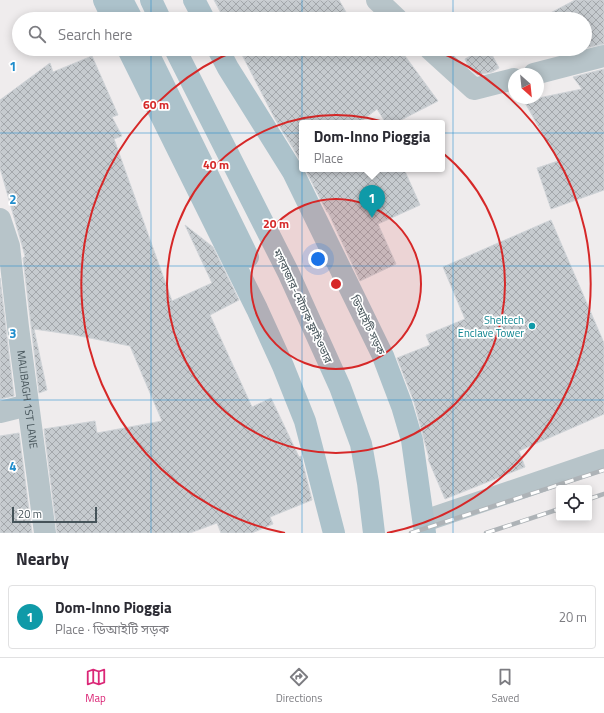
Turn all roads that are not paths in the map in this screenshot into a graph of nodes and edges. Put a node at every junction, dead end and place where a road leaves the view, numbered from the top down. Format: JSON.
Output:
{"nodes":[{"id":1,"x":104,"y":0,"type":"edge"},
{"id":2,"x":122,"y":0,"type":"edge"},
{"id":3,"x":150,"y":0,"type":"edge"},
{"id":4,"x":194,"y":0,"type":"edge"},
{"id":5,"x":377,"y":0,"type":"edge"},
{"id":6,"x":110,"y":12,"type":"edge"},
{"id":7,"x":128,"y":12,"type":"edge"},
{"id":8,"x":156,"y":12,"type":"edge"},
{"id":9,"x":200,"y":12,"type":"edge"},
{"id":10,"x":390,"y":12,"type":"edge"},
{"id":11,"x":131,"y":56,"type":"edge"},
{"id":12,"x":149,"y":56,"type":"edge"},
{"id":13,"x":179,"y":56,"type":"edge"},
{"id":14,"x":222,"y":56,"type":"edge"},
{"id":15,"x":438,"y":56,"type":"edge"},
{"id":16,"x":604,"y":56,"type":"edge"},
{"id":17,"x":544,"y":71,"type":"edge"},
{"id":18,"x":508,"y":80,"type":"edge"},
{"id":19,"x":0,"y":219,"type":"edge"},
{"id":20,"x":28,"y":404,"type":"junction"},
{"id":21,"x":0,"y":412,"type":"edge"},
{"id":22,"x":604,"y":460,"type":"edge"},
{"id":23,"x":424,"y":527,"type":"edge"},
{"id":24,"x":45,"y":533,"type":"edge"},
{"id":25,"x":334,"y":533,"type":"edge"},
{"id":26,"x":342,"y":533,"type":"edge"},
{"id":27,"x":374,"y":533,"type":"edge"}],
"edges":[{"from":1,"to":6,"type":"main road"},
{"from":2,"to":7,"type":"main road"},
{"from":3,"to":8,"type":"main road"},
{"from":4,"to":9,"type":"main road"},
{"from":5,"to":10,"type":"street"},
{"from":11,"to":25,"type":"main road"},
{"from":12,"to":26,"type":"main road"},
{"from":13,"to":27,"type":"main road","name":"মগবাজার-মৌচাক ফ্লাইওভার"},
{"from":14,"to":23,"type":"main road","name":"ডিআইটি সড়ক"},
{"from":15,"to":18,"type":"street"},
{"from":16,"to":17,"type":"street"},
{"from":19,"to":20,"type":"street","name":"MALIBAGH 1ST LANE"},
{"from":20,"to":21,"type":"street"},
{"from":20,"to":24,"type":"street","name":"MALIBAGH 1ST LANE"},
{"from":22,"to":23,"type":"street"}]}
